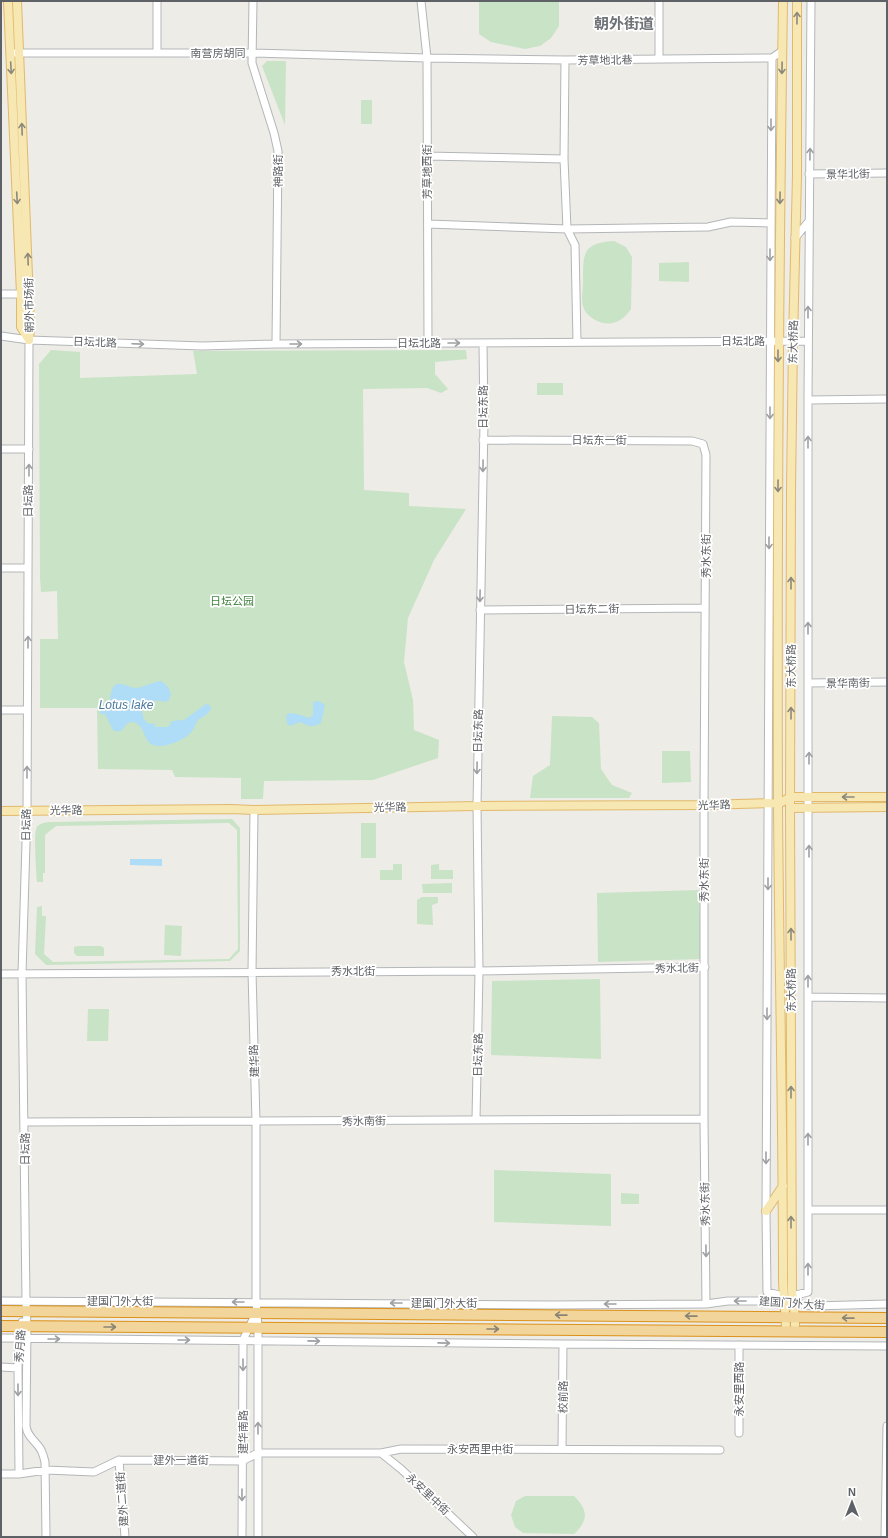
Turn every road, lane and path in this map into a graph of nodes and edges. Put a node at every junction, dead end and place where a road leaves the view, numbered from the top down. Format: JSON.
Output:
{"nodes":[{"id":1,"x":8,"y":1,"type":"edge"},
{"id":2,"x":17,"y":1,"type":"edge"},
{"id":3,"x":156,"y":1,"type":"edge"},
{"id":4,"x":253,"y":1,"type":"edge"},
{"id":5,"x":421,"y":1,"type":"edge"},
{"id":6,"x":659,"y":1,"type":"edge"},
{"id":7,"x":783,"y":1,"type":"edge"},
{"id":8,"x":797,"y":1,"type":"edge"},
{"id":9,"x":811,"y":1,"type":"edge"},
{"id":10,"x":782,"y":51,"type":"junction"},
{"id":11,"x":19,"y":53,"type":"junction"},
{"id":12,"x":157,"y":53,"type":"junction"},
{"id":13,"x":253,"y":53,"type":"junction"},
{"id":14,"x":10,"y":54,"type":"junction"},
{"id":15,"x":427,"y":58,"type":"junction"},
{"id":16,"x":772,"y":58,"type":"junction"},
{"id":17,"x":659,"y":59,"type":"junction"},
{"id":18,"x":565,"y":60,"type":"junction"},
{"id":19,"x":427,"y":156,"type":"junction"},
{"id":20,"x":564,"y":159,"type":"junction"},
{"id":21,"x":887,"y":173,"type":"edge"},
{"id":22,"x":809,"y":174,"type":"junction"},
{"id":23,"x":809,"y":221,"type":"junction"},
{"id":24,"x":771,"y":223,"type":"junction"},
{"id":25,"x":428,"y":224,"type":"junction"},
{"id":26,"x":567,"y":229,"type":"junction"},
{"id":27,"x":795,"y":238,"type":"junction"},
{"id":28,"x":1,"y":294,"type":"edge"},
{"id":29,"x":21,"y":294,"type":"junction"},
{"id":30,"x":1,"y":336,"type":"edge"},
{"id":31,"x":29,"y":340,"type":"junction"},
{"id":32,"x":770,"y":341,"type":"junction"},
{"id":33,"x":808,"y":341,"type":"junction"},
{"id":34,"x":428,"y":342,"type":"junction"},
{"id":35,"x":577,"y":342,"type":"junction"},
{"id":36,"x":778,"y":342,"type":"junction"},
{"id":37,"x":793,"y":342,"type":"junction"},
{"id":38,"x":483,"y":343,"type":"junction"},
{"id":39,"x":276,"y":344,"type":"junction"},
{"id":40,"x":887,"y":399,"type":"edge"},
{"id":41,"x":808,"y":400,"type":"junction"},
{"id":42,"x":483,"y":440,"type":"junction"},
{"id":43,"x":1,"y":449,"type":"edge"},
{"id":44,"x":29,"y":449,"type":"junction"},
{"id":45,"x":706,"y":455,"type":"joint"},
{"id":46,"x":1,"y":568,"type":"edge"},
{"id":47,"x":28,"y":568,"type":"junction"},
{"id":48,"x":705,"y":608,"type":"junction"},
{"id":49,"x":480,"y":610,"type":"junction"},
{"id":50,"x":887,"y":682,"type":"edge"},
{"id":51,"x":808,"y":683,"type":"junction"},
{"id":52,"x":1,"y":710,"type":"edge"},
{"id":53,"x":27,"y":710,"type":"junction"},
{"id":54,"x":809,"y":797,"type":"junction"},
{"id":55,"x":887,"y":797,"type":"edge"},
{"id":56,"x":791,"y":798,"type":"junction"},
{"id":57,"x":769,"y":803,"type":"junction"},
{"id":58,"x":778,"y":804,"type":"junction"},
{"id":59,"x":704,"y":805,"type":"junction"},
{"id":60,"x":477,"y":806,"type":"junction"},
{"id":61,"x":809,"y":807,"type":"junction"},
{"id":62,"x":887,"y":807,"type":"edge"},
{"id":63,"x":790,"y":808,"type":"junction"},
{"id":64,"x":254,"y":810,"type":"junction"},
{"id":65,"x":1,"y":811,"type":"edge"},
{"id":66,"x":27,"y":811,"type":"junction"},
{"id":67,"x":704,"y":967,"type":"junction"},
{"id":68,"x":479,"y":971,"type":"junction"},
{"id":69,"x":252,"y":972,"type":"junction"},
{"id":70,"x":22,"y":973,"type":"junction"},
{"id":71,"x":1,"y":974,"type":"edge"},
{"id":72,"x":808,"y":997,"type":"junction"},
{"id":73,"x":887,"y":998,"type":"edge"},
{"id":74,"x":704,"y":1119,"type":"junction"},
{"id":75,"x":476,"y":1120,"type":"junction"},
{"id":76,"x":24,"y":1122,"type":"junction"},
{"id":77,"x":256,"y":1122,"type":"junction"},
{"id":78,"x":783,"y":1185,"type":"junction"},
{"id":79,"x":808,"y":1210,"type":"junction"},
{"id":80,"x":887,"y":1210,"type":"edge"},
{"id":81,"x":766,"y":1211,"type":"junction"},
{"id":82,"x":783,"y":1298,"type":"junction"},
{"id":83,"x":792,"y":1299,"type":"junction"},
{"id":84,"x":1,"y":1301,"type":"edge"},
{"id":85,"x":706,"y":1304,"type":"junction"},
{"id":86,"x":887,"y":1304,"type":"edge"},
{"id":87,"x":551,"y":1305,"type":"junction"},
{"id":88,"x":26,"y":1306,"type":"junction"},
{"id":89,"x":256,"y":1307,"type":"junction"},
{"id":90,"x":1,"y":1311,"type":"edge"},
{"id":91,"x":514,"y":1315,"type":"junction"},
{"id":92,"x":790,"y":1317,"type":"junction"},
{"id":93,"x":887,"y":1318,"type":"edge"},
{"id":94,"x":1,"y":1326,"type":"edge"},
{"id":95,"x":24,"y":1327,"type":"junction"},
{"id":96,"x":253,"y":1327,"type":"junction"},
{"id":97,"x":790,"y":1331,"type":"junction"},
{"id":98,"x":887,"y":1332,"type":"edge"},
{"id":99,"x":1,"y":1338,"type":"edge"},
{"id":100,"x":19,"y":1338,"type":"junction"},
{"id":101,"x":27,"y":1338,"type":"junction"},
{"id":102,"x":243,"y":1340,"type":"junction"},
{"id":103,"x":257,"y":1340,"type":"junction"},
{"id":104,"x":563,"y":1344,"type":"junction"},
{"id":105,"x":739,"y":1345,"type":"junction"},
{"id":106,"x":887,"y":1346,"type":"edge"},
{"id":107,"x":1,"y":1367,"type":"edge"},
{"id":108,"x":18,"y":1368,"type":"junction"},
{"id":109,"x":887,"y":1426,"type":"edge"},
{"id":110,"x":739,"y":1433,"type":"dead end"},
{"id":111,"x":562,"y":1449,"type":"junction"},
{"id":112,"x":720,"y":1450,"type":"dead end"},
{"id":113,"x":258,"y":1453,"type":"junction"},
{"id":114,"x":381,"y":1454,"type":"junction"},
{"id":115,"x":119,"y":1460,"type":"junction"},
{"id":116,"x":242,"y":1461,"type":"junction"},
{"id":117,"x":46,"y":1470,"type":"junction"},
{"id":118,"x":1,"y":1474,"type":"edge"},
{"id":119,"x":19,"y":1474,"type":"junction"},
{"id":120,"x":46,"y":1537,"type":"edge"},
{"id":121,"x":125,"y":1537,"type":"edge"},
{"id":122,"x":242,"y":1537,"type":"edge"},
{"id":123,"x":258,"y":1537,"type":"edge"},
{"id":124,"x":473,"y":1537,"type":"edge"},
{"id":125,"x":885,"y":1537,"type":"edge"}],
"edges":[{"from":1,"to":14,"type":"main road","name":"朝外市场街"},
{"from":2,"to":11,"type":"main road","name":"朝外市场街"},
{"from":3,"to":12,"type":"street"},
{"from":4,"to":13,"type":"street","name":"神路街"},
{"from":5,"to":15,"type":"street","name":"芳草地西街"},
{"from":6,"to":17,"type":"street"},
{"from":7,"to":10,"type":"main road","name":"东大桥路"},
{"from":27,"to":8,"type":"main road","name":"东大桥路","one_way":true},
{"from":22,"to":9,"type":"street","one_way":true},
{"from":10,"to":16,"type":"street"},
{"from":10,"to":36,"type":"main road","name":"东大桥路","one_way":true},
{"from":11,"to":12,"type":"street","name":"南营房胡同"},
{"from":11,"to":14,"type":"street","name":"南营房胡同"},
{"from":31,"to":11,"type":"main road","name":"朝外市场街","one_way":true},
{"from":12,"to":13,"type":"street","name":"南营房胡同"},
{"from":13,"to":15,"type":"street","name":"南营房胡同"},
{"from":13,"to":39,"type":"street","name":"神路街"},
{"from":14,"to":29,"type":"main road","name":"朝外市场街","one_way":true},
{"from":15,"to":18,"type":"street","name":"芳草地北巷"},
{"from":15,"to":19,"type":"street","name":"芳草地西街"},
{"from":16,"to":17,"type":"street","name":"芳草地北巷"},
{"from":16,"to":24,"type":"street","one_way":true},
{"from":17,"to":18,"type":"street","name":"芳草地北巷"},
{"from":18,"to":20,"type":"street"},
{"from":19,"to":20,"type":"street"},
{"from":19,"to":25,"type":"street","name":"芳草地西街"},
{"from":20,"to":26,"type":"street"},
{"from":21,"to":22,"type":"street","name":"景华北街"},
{"from":22,"to":23,"type":"street"},
{"from":23,"to":27,"type":"street"},
{"from":33,"to":23,"type":"street","one_way":true},
{"from":24,"to":26,"type":"street"},
{"from":24,"to":32,"type":"street","one_way":true},
{"from":25,"to":26,"type":"street"},
{"from":25,"to":34,"type":"street","name":"芳草地西街"},
{"from":26,"to":35,"type":"street"},
{"from":27,"to":37,"type":"main road","name":"东大桥路"},
{"from":28,"to":29,"type":"street"},
{"from":29,"to":31,"type":"main road","name":"朝外市场街"},
{"from":30,"to":31,"type":"street","name":"日坛北路"},
{"from":31,"to":39,"type":"street","name":"日坛北路","one_way":true},
{"from":31,"to":44,"type":"street","name":"日坛路"},
{"from":32,"to":35,"type":"street","name":"日坛北路"},
{"from":32,"to":36,"type":"street","name":"日坛北路"},
{"from":32,"to":57,"type":"street","one_way":true},
{"from":33,"to":37,"type":"street","name":"日坛北路"},
{"from":33,"to":41,"type":"street"},
{"from":34,"to":38,"type":"street","name":"日坛北路","one_way":true},
{"from":39,"to":34,"type":"street","name":"日坛北路","one_way":true},
{"from":35,"to":38,"type":"street","name":"日坛北路"},
{"from":36,"to":37,"type":"street","name":"日坛北路"},
{"from":36,"to":58,"type":"main road","name":"东大桥路","one_way":true},
{"from":56,"to":37,"type":"main road","name":"东大桥路","one_way":true},
{"from":38,"to":42,"type":"street","name":"日坛东路"},
{"from":40,"to":41,"type":"street"},
{"from":51,"to":41,"type":"street","one_way":true},
{"from":42,"to":45,"type":"street","name":"日坛东一街"},
{"from":42,"to":49,"type":"street","name":"日坛东路","one_way":true},
{"from":43,"to":44,"type":"street"},
{"from":47,"to":44,"type":"street","name":"日坛路","one_way":true},
{"from":45,"to":48,"type":"street","name":"秀水东街"},
{"from":46,"to":47,"type":"street"},
{"from":53,"to":47,"type":"street","name":"日坛路","one_way":true},
{"from":48,"to":49,"type":"street","name":"日坛东二街"},
{"from":48,"to":59,"type":"street","name":"秀水东街"},
{"from":49,"to":60,"type":"street","name":"日坛东路","one_way":true},
{"from":50,"to":51,"type":"street","name":"景华南街"},
{"from":54,"to":51,"type":"street","one_way":true},
{"from":52,"to":53,"type":"street"},
{"from":66,"to":53,"type":"street","name":"日坛路","one_way":true},
{"from":55,"to":54,"type":"main road","one_way":true},
{"from":54,"to":56,"type":"main road"},
{"from":54,"to":61,"type":"street"},
{"from":56,"to":58,"type":"main road"},
{"from":56,"to":63,"type":"main road","name":"东大桥路"},
{"from":57,"to":58,"type":"main road","name":"光华路"},
{"from":57,"to":59,"type":"main road","name":"光华路"},
{"from":57,"to":81,"type":"street","one_way":true},
{"from":58,"to":63,"type":"street","name":"光华路"},
{"from":58,"to":78,"type":"main road","name":"东大桥路"},
{"from":59,"to":60,"type":"main road","name":"光华路"},
{"from":59,"to":67,"type":"street","name":"秀水东街"},
{"from":60,"to":64,"type":"main road","name":"光华路"},
{"from":60,"to":68,"type":"street","name":"日坛东路"},
{"from":61,"to":62,"type":"main road","name":"光华路"},
{"from":61,"to":63,"type":"main road","name":"光华路"},
{"from":72,"to":61,"type":"street","one_way":true},
{"from":83,"to":63,"type":"main road","name":"东大桥路","one_way":true},
{"from":64,"to":66,"type":"main road","name":"光华路"},
{"from":64,"to":69,"type":"street","name":"建华路"},
{"from":65,"to":66,"type":"main road","name":"光华路"},
{"from":66,"to":70,"type":"street","name":"日坛路"},
{"from":67,"to":68,"type":"street","name":"秀水北街"},
{"from":67,"to":74,"type":"street","name":"秀水东街"},
{"from":68,"to":69,"type":"street","name":"秀水北街"},
{"from":68,"to":75,"type":"street","name":"日坛东路"},
{"from":69,"to":70,"type":"street","name":"秀水北街"},
{"from":69,"to":77,"type":"street","name":"建华路"},
{"from":70,"to":71,"type":"street","name":"秀水北街"},
{"from":70,"to":76,"type":"street","name":"日坛路"},
{"from":72,"to":73,"type":"street"},
{"from":79,"to":72,"type":"street","one_way":true},
{"from":74,"to":75,"type":"street","name":"秀水南街"},
{"from":74,"to":85,"type":"street","name":"秀水东街","one_way":true},
{"from":75,"to":77,"type":"street","name":"秀水南街"},
{"from":76,"to":77,"type":"street","name":"秀水南街"},
{"from":76,"to":88,"type":"street","name":"日坛路"},
{"from":77,"to":89,"type":"street","name":"建华路"},
{"from":78,"to":81,"type":"main road"},
{"from":78,"to":82,"type":"main road","name":"东大桥路"},
{"from":79,"to":80,"type":"street"},
{"from":83,"to":79,"type":"street","one_way":true},
{"from":81,"to":82,"type":"street"},
{"from":82,"to":83,"type":"street","name":"建国门外大街"},
{"from":82,"to":85,"type":"street","name":"建国门外大街","one_way":true},
{"from":82,"to":92,"type":"main road","name":"东大桥路"},
{"from":83,"to":86,"type":"street","name":"建国门外大街"},
{"from":83,"to":92,"type":"main road","name":"东大桥路"},
{"from":84,"to":88,"type":"street","name":"建国门外大街"},
{"from":85,"to":87,"type":"street","name":"建国门外大街","one_way":true},
{"from":87,"to":89,"type":"street","name":"建国门外大街","one_way":true},
{"from":87,"to":91,"type":"street"},
{"from":89,"to":88,"type":"highway","name":"建国门外大街","one_way":true},
{"from":88,"to":90,"type":"highway","name":"建国门外大街"},
{"from":88,"to":95,"type":"street","name":"秀月路"},
{"from":89,"to":91,"type":"highway","name":"建国门外大街"},
{"from":89,"to":96,"type":"street"},
{"from":92,"to":91,"type":"highway","name":"建国门外大街","one_way":true},
{"from":93,"to":92,"type":"highway","name":"建国门外大街","one_way":true},
{"from":92,"to":97,"type":"main road","name":"东大桥路"},
{"from":94,"to":95,"type":"highway"},
{"from":95,"to":96,"type":"highway","one_way":true},
{"from":95,"to":100,"type":"street","name":"秀月路"},
{"from":95,"to":101,"type":"street","name":"秀月路"},
{"from":96,"to":97,"type":"highway","one_way":true},
{"from":96,"to":102,"type":"street","name":"建华南路"},
{"from":96,"to":103,"type":"street","name":"建华南路"},
{"from":97,"to":98,"type":"highway"},
{"from":99,"to":100,"type":"street"},
{"from":100,"to":101,"type":"street"},
{"from":100,"to":108,"type":"street","name":"秀月路"},
{"from":101,"to":102,"type":"street","one_way":true},
{"from":101,"to":117,"type":"street","name":"秀月路"},
{"from":102,"to":103,"type":"street"},
{"from":102,"to":116,"type":"street","name":"建华南路","one_way":true},
{"from":103,"to":104,"type":"street","one_way":true},
{"from":113,"to":103,"type":"street","name":"建华南路","one_way":true},
{"from":104,"to":105,"type":"street"},
{"from":104,"to":111,"type":"street","name":"校前路"},
{"from":105,"to":106,"type":"street"},
{"from":105,"to":110,"type":"street","name":"永安里西路"},
{"from":107,"to":108,"type":"street"},
{"from":108,"to":119,"type":"street","name":"秀月路","one_way":true},
{"from":109,"to":125,"type":"street"},
{"from":111,"to":112,"type":"street","name":"永安西里中街"},
{"from":111,"to":114,"type":"street","name":"永安西里中街"},
{"from":113,"to":114,"type":"street","name":"永安西里中街"},
{"from":113,"to":116,"type":"street","name":"永安西里中街"},
{"from":113,"to":123,"type":"street","name":"建华南路"},
{"from":114,"to":124,"type":"street","name":"永安里中街"},
{"from":115,"to":116,"type":"street","name":"建外一道街"},
{"from":115,"to":117,"type":"street"},
{"from":115,"to":121,"type":"street","name":"建外二道街"},
{"from":116,"to":122,"type":"street","name":"建华南路","one_way":true},
{"from":117,"to":119,"type":"street"},
{"from":117,"to":120,"type":"street"},
{"from":118,"to":119,"type":"street"}]}
